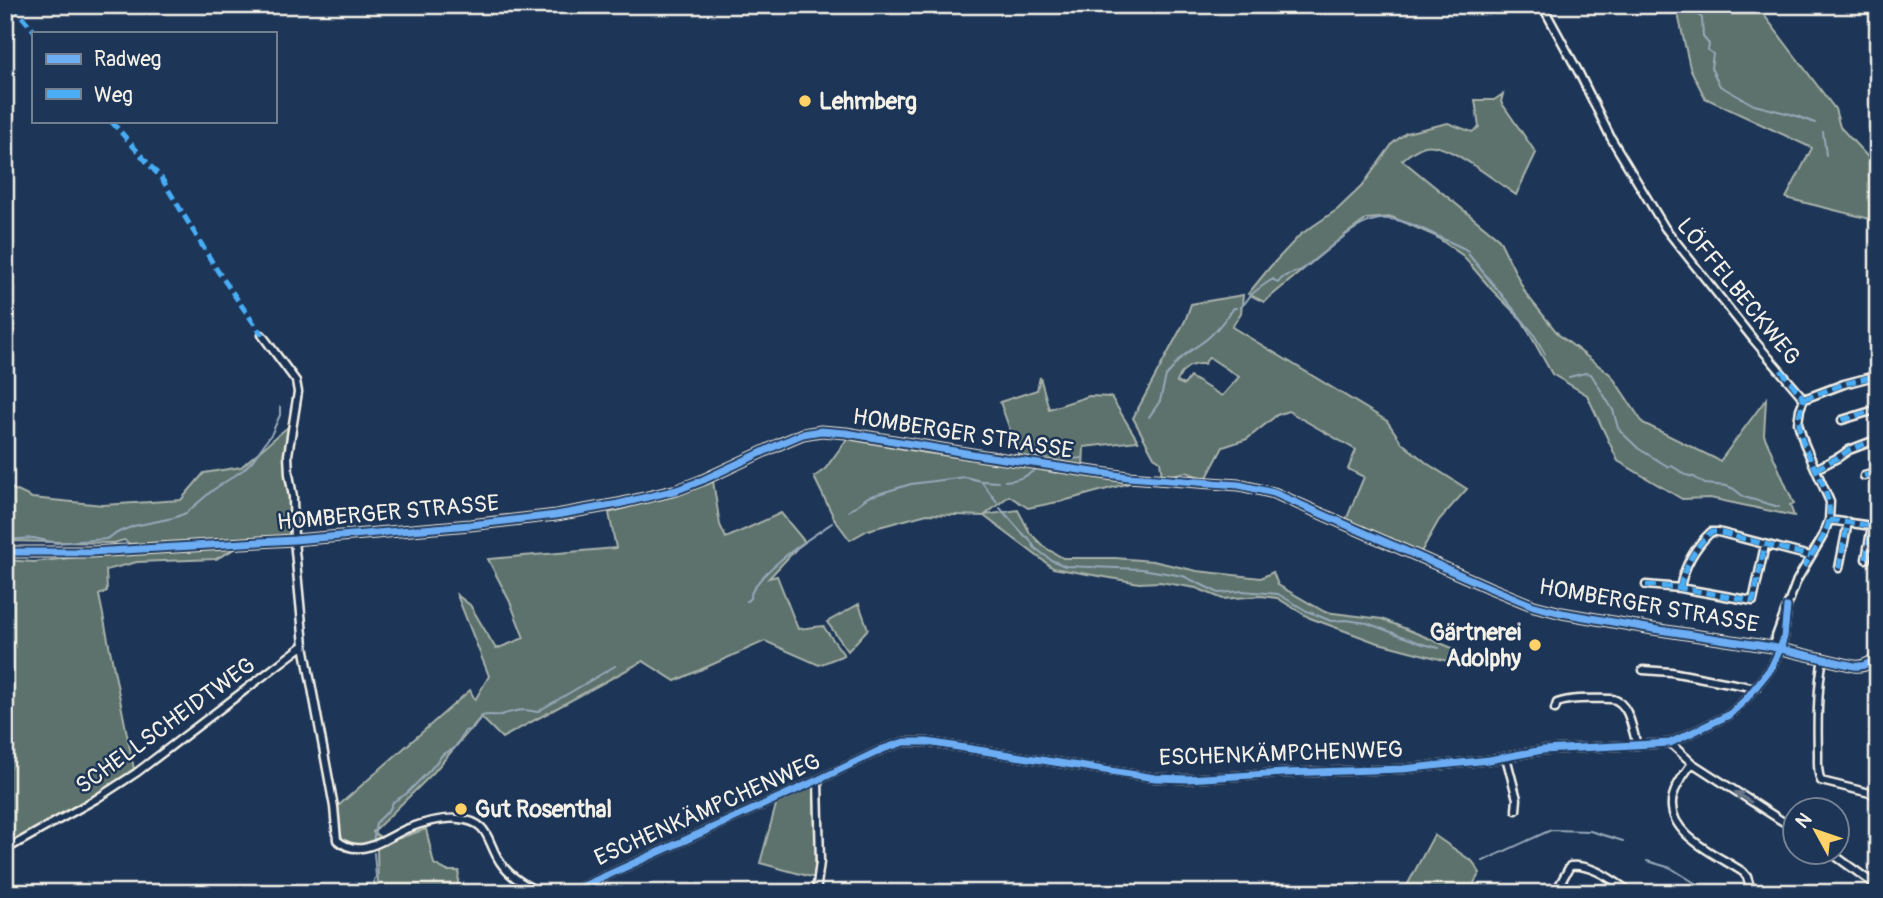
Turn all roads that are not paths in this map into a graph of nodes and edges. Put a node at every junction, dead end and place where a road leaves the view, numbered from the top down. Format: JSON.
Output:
{"nodes":[{"id":1,"x":1542,"y":5,"type":"edge"},
{"id":2,"x":262,"y":335,"type":"dead end"},
{"id":3,"x":1878,"y":375,"type":"edge"},
{"id":4,"x":1804,"y":399,"type":"junction"},
{"id":5,"x":1878,"y":409,"type":"edge"},
{"id":6,"x":1842,"y":420,"type":"dead end"},
{"id":7,"x":1878,"y":439,"type":"edge"},
{"id":8,"x":1816,"y":469,"type":"junction"},
{"id":9,"x":1878,"y":472,"type":"edge"},
{"id":10,"x":1864,"y":476,"type":"dead end"},
{"id":11,"x":1829,"y":520,"type":"junction"},
{"id":12,"x":1847,"y":522,"type":"junction"},
{"id":13,"x":1875,"y":526,"type":"edge"},
{"id":14,"x":294,"y":540,"type":"junction"},
{"id":15,"x":1765,"y":545,"type":"junction"},
{"id":16,"x":5,"y":552,"type":"edge"},
{"id":17,"x":1810,"y":556,"type":"junction"},
{"id":18,"x":1866,"y":559,"type":"dead end"},
{"id":19,"x":1839,"y":568,"type":"dead end"},
{"id":20,"x":1646,"y":585,"type":"dead end"},
{"id":21,"x":1680,"y":588,"type":"junction"},
{"id":22,"x":304,"y":645,"type":"junction"},
{"id":23,"x":1776,"y":648,"type":"junction"},
{"id":24,"x":1824,"y":658,"type":"junction"},
{"id":25,"x":1876,"y":661,"type":"edge"},
{"id":26,"x":1643,"y":670,"type":"dead end"},
{"id":27,"x":1756,"y":688,"type":"junction"},
{"id":28,"x":1555,"y":709,"type":"dead end"},
{"id":29,"x":1670,"y":743,"type":"junction"},
{"id":30,"x":1637,"y":745,"type":"junction"},
{"id":31,"x":1506,"y":757,"type":"junction"},
{"id":32,"x":1692,"y":763,"type":"junction"},
{"id":33,"x":818,"y":780,"type":"junction"},
{"id":34,"x":1878,"y":795,"type":"edge"},
{"id":35,"x":1516,"y":810,"type":"dead end"},
{"id":36,"x":1782,"y":821,"type":"edge"},
{"id":37,"x":5,"y":850,"type":"edge"},
{"id":38,"x":1849,"y":866,"type":"edge"},
{"id":39,"x":1878,"y":885,"type":"edge"},
{"id":40,"x":543,"y":893,"type":"edge"},
{"id":41,"x":568,"y":893,"type":"edge"},
{"id":42,"x":816,"y":893,"type":"edge"},
{"id":43,"x":1555,"y":893,"type":"edge"},
{"id":44,"x":1632,"y":893,"type":"edge"},
{"id":45,"x":1752,"y":893,"type":"edge"}],
"edges":[{"from":1,"to":4,"type":"street","name":"LÖFFELBECKWEG"},
{"from":2,"to":14,"type":"street","name":"HOMBERGER STRASSE"},
{"from":3,"to":4,"type":"street"},
{"from":4,"to":8,"type":"street"},
{"from":5,"to":6,"type":"street"},
{"from":7,"to":8,"type":"street"},
{"from":8,"to":11,"type":"street"},
{"from":9,"to":10,"type":"street"},
{"from":11,"to":12,"type":"street"},
{"from":11,"to":17,"type":"street"},
{"from":12,"to":13,"type":"street"},
{"from":12,"to":19,"type":"street"},
{"from":13,"to":18,"type":"street"},
{"from":14,"to":16,"type":"main road","name":"HOMBERGER STRASSE"},
{"from":14,"to":22,"type":"street"},
{"from":14,"to":23,"type":"main road","name":"HOMBERGER STRASSE"},
{"from":15,"to":17,"type":"street"},
{"from":15,"to":21,"type":"street"},
{"from":15,"to":21,"type":"street"},
{"from":17,"to":23,"type":"street"},
{"from":20,"to":21,"type":"street"},
{"from":22,"to":37,"type":"street","name":"SCHELLSCHEIDTWEG"},
{"from":22,"to":40,"type":"street"},
{"from":23,"to":24,"type":"main road","name":"HOMBERGER STRASSE"},
{"from":23,"to":27,"type":"street","name":"ESCHENKÄMPCHENWEG"},
{"from":24,"to":25,"type":"main road","name":"HOMBERGER STRASSE"},
{"from":24,"to":34,"type":"street"},
{"from":26,"to":27,"type":"street"},
{"from":27,"to":29,"type":"street","name":"ESCHENKÄMPCHENWEG"},
{"from":28,"to":30,"type":"street"},
{"from":29,"to":30,"type":"street","name":"ESCHENKÄMPCHENWEG"},
{"from":29,"to":32,"type":"street"},
{"from":30,"to":31,"type":"street","name":"ESCHENKÄMPCHENWEG"},
{"from":31,"to":33,"type":"street","name":"ESCHENKÄMPCHENWEG"},
{"from":31,"to":35,"type":"street"},
{"from":36,"to":32,"type":"street","one_way":true},
{"from":32,"to":45,"type":"street"},
{"from":33,"to":41,"type":"street","name":"ESCHENKÄMPCHENWEG"},
{"from":33,"to":42,"type":"street"},
{"from":38,"to":39,"type":"street"},
{"from":43,"to":44,"type":"street"}]}
